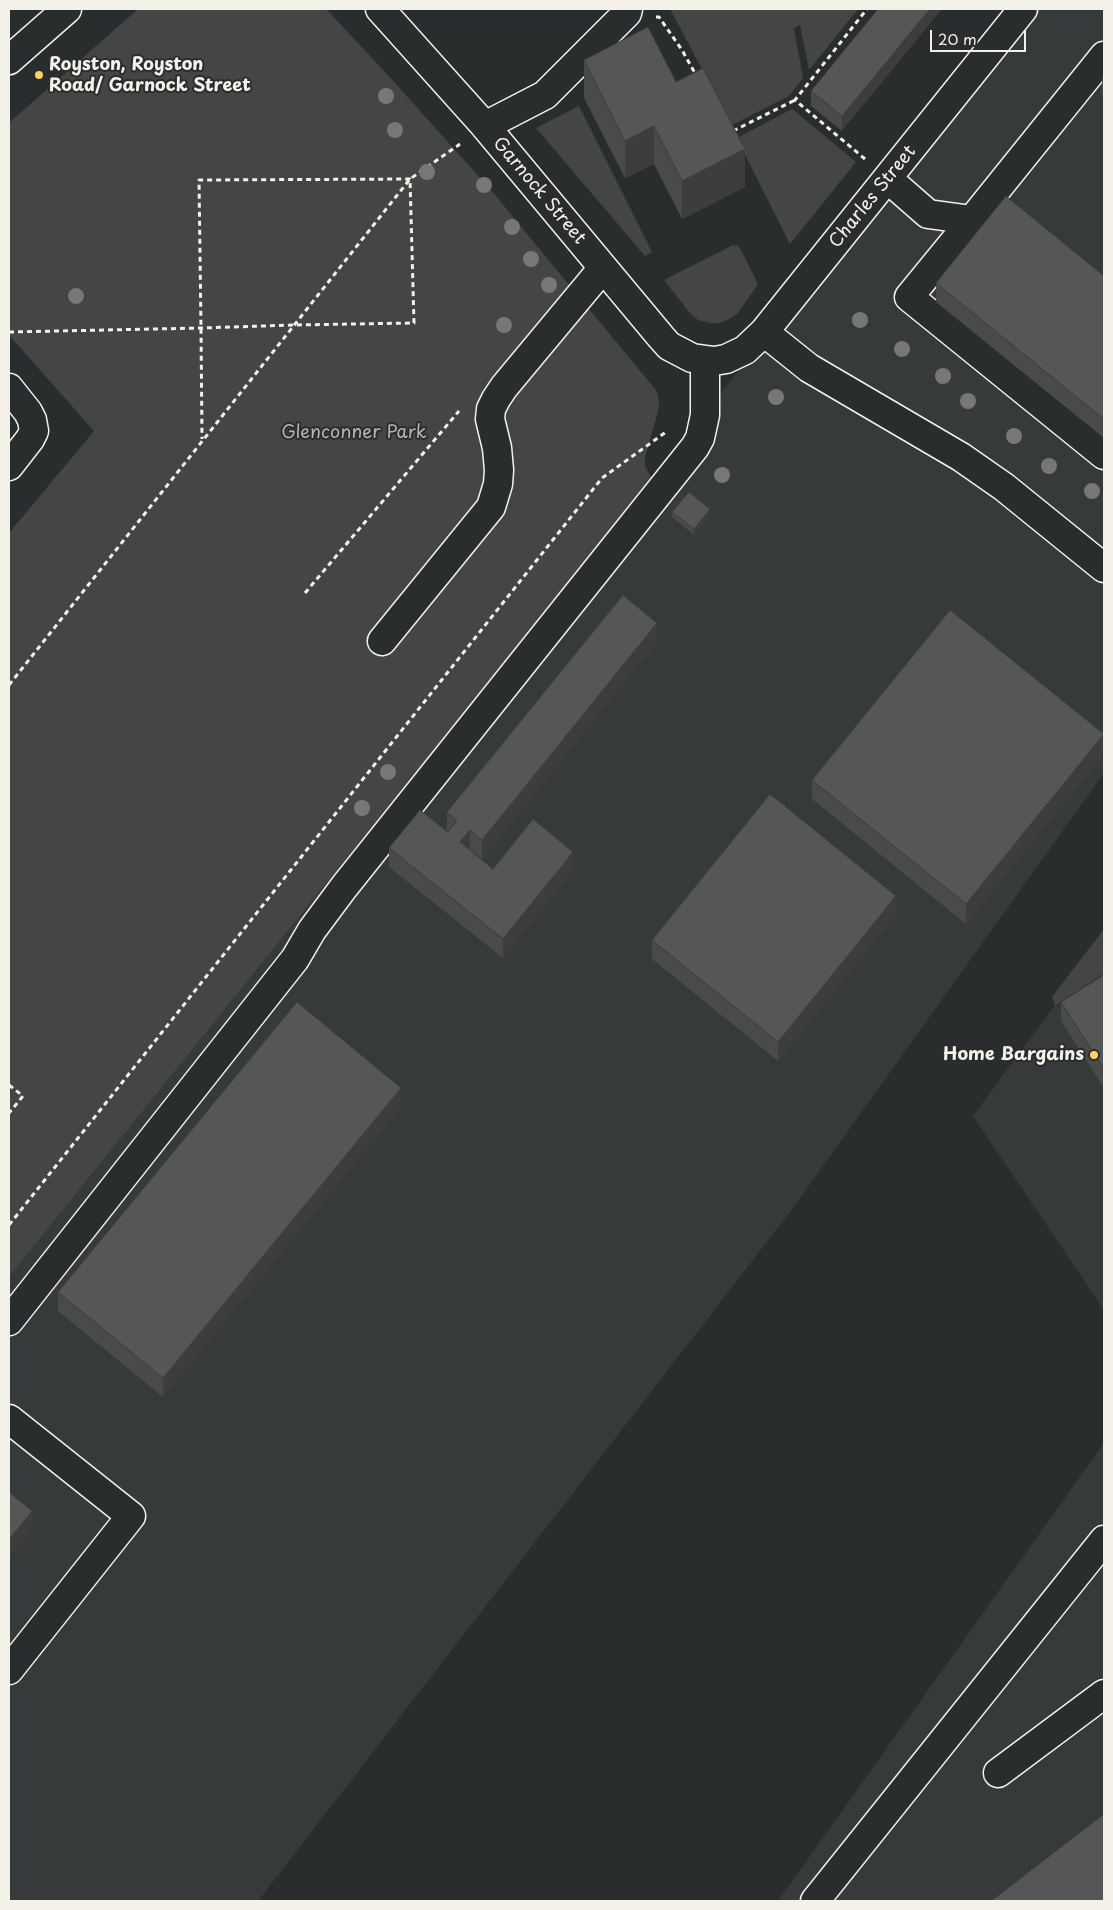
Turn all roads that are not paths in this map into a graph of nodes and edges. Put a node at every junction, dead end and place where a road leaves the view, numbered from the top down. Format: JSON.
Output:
{"nodes":[{"id":1,"x":67,"y":9,"type":"edge"},
{"id":2,"x":380,"y":9,"type":"edge"},
{"id":3,"x":1023,"y":9,"type":"edge"},
{"id":4,"x":627,"y":11,"type":"edge"},
{"id":5,"x":1104,"y":56,"type":"edge"},
{"id":6,"x":9,"y":60,"type":"edge"},
{"id":7,"x":485,"y":126,"type":"junction"},
{"id":8,"x":888,"y":179,"type":"junction"},
{"id":9,"x":972,"y":220,"type":"junction"},
{"id":10,"x":603,"y":268,"type":"junction"},
{"id":11,"x":764,"y":332,"type":"junction"},
{"id":12,"x":705,"y":361,"type":"junction"},
{"id":13,"x":9,"y":388,"type":"edge"},
{"id":14,"x":1104,"y":455,"type":"edge"},
{"id":15,"x":9,"y":466,"type":"edge"},
{"id":16,"x":1104,"y":568,"type":"edge"},
{"id":17,"x":382,"y":641,"type":"dead end"},
{"id":18,"x":9,"y":1320,"type":"edge"},
{"id":19,"x":9,"y":1419,"type":"edge"},
{"id":20,"x":1104,"y":1540,"type":"edge"},
{"id":21,"x":9,"y":1670,"type":"edge"},
{"id":22,"x":1104,"y":1694,"type":"edge"},
{"id":23,"x":998,"y":1774,"type":"dead end"},
{"id":24,"x":815,"y":1901,"type":"edge"}],
"edges":[{"from":1,"to":6,"type":"street"},
{"from":2,"to":7,"type":"street","name":"Garnock Street"},
{"from":3,"to":8,"type":"street","name":"Charles Street"},
{"from":4,"to":7,"type":"street"},
{"from":5,"to":9,"type":"street"},
{"from":7,"to":10,"type":"street","name":"Garnock Street"},
{"from":8,"to":9,"type":"street"},
{"from":8,"to":11,"type":"street","name":"Charles Street"},
{"from":9,"to":14,"type":"street"},
{"from":10,"to":12,"type":"street","name":"Garnock Street"},
{"from":10,"to":17,"type":"street"},
{"from":11,"to":12,"type":"street","name":"Charles Street"},
{"from":11,"to":16,"type":"street"},
{"from":12,"to":18,"type":"street"},
{"from":13,"to":15,"type":"street"},
{"from":19,"to":21,"type":"street"},
{"from":20,"to":24,"type":"street"},
{"from":22,"to":23,"type":"street"}]}
